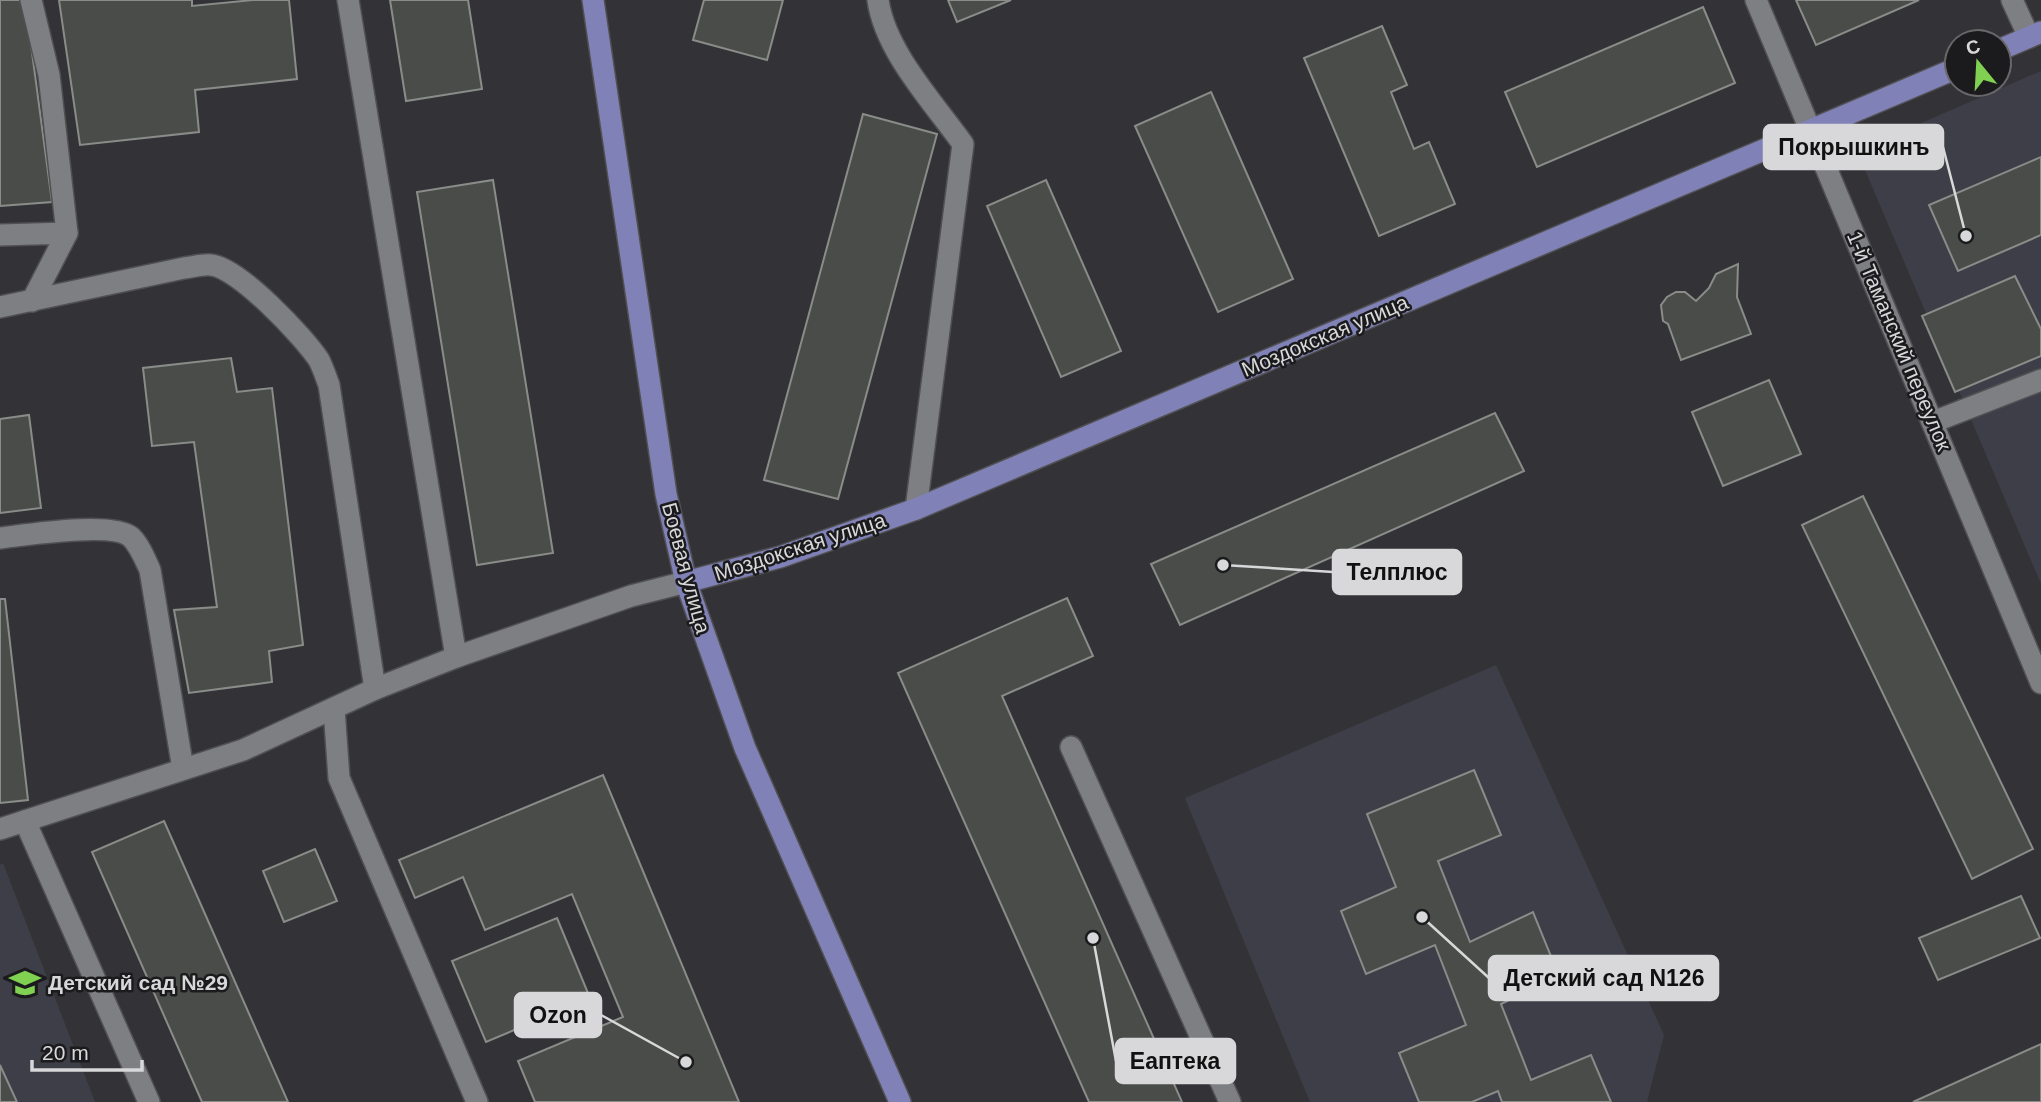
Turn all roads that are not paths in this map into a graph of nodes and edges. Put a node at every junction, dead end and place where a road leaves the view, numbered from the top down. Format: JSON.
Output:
{"nodes":[{"id":1,"x":31,"y":0,"type":"edge"},
{"id":2,"x":348,"y":0,"type":"edge"},
{"id":3,"x":593,"y":0,"type":"edge"},
{"id":4,"x":878,"y":0,"type":"edge"},
{"id":5,"x":1756,"y":0,"type":"edge"},
{"id":6,"x":2012,"y":0,"type":"edge"},
{"id":7,"x":2035,"y":34,"type":"edge"},
{"id":8,"x":2013,"y":44,"type":"edge"},
{"id":9,"x":1943,"y":74,"type":"edge"},
{"id":10,"x":1811,"y":131,"type":"junction"},
{"id":11,"x":67,"y":233,"type":"junction"},
{"id":12,"x":0,"y":235,"type":"edge"},
{"id":13,"x":32,"y":300,"type":"junction"},
{"id":14,"x":0,"y":307,"type":"edge"},
{"id":15,"x":2041,"y":380,"type":"edge"},
{"id":16,"x":1933,"y":422,"type":"junction"},
{"id":17,"x":916,"y":509,"type":"junction"},
{"id":18,"x":0,"y":538,"type":"edge"},
{"id":19,"x":686,"y":582,"type":"junction"},
{"id":20,"x":456,"y":657,"type":"junction"},
{"id":21,"x":2041,"y":683,"type":"edge"},
{"id":22,"x":375,"y":689,"type":"junction"},
{"id":23,"x":334,"y":709,"type":"junction"},
{"id":24,"x":1072,"y":747,"type":"dead end"},
{"id":25,"x":183,"y":769,"type":"junction"},
{"id":26,"x":25,"y":821,"type":"junction"},
{"id":27,"x":0,"y":829,"type":"edge"},
{"id":28,"x":149,"y":1102,"type":"edge"},
{"id":29,"x":477,"y":1102,"type":"edge"},
{"id":30,"x":900,"y":1102,"type":"edge"},
{"id":31,"x":1230,"y":1102,"type":"edge"}],
"edges":[{"from":1,"to":11,"type":"street"},
{"from":2,"to":20,"type":"street"},
{"from":3,"to":19,"type":"main road","name":"Боевая улица"},
{"from":4,"to":17,"type":"street"},
{"from":5,"to":10,"type":"street","name":"1-й Таманский переулок"},
{"from":6,"to":7,"type":"street"},
{"from":7,"to":8,"type":"main road"},
{"from":9,"to":10,"type":"main road","name":"Моздокская улица"},
{"from":10,"to":16,"type":"street","name":"1-й Таманский переулок"},
{"from":10,"to":17,"type":"main road","name":"Моздокская улица"},
{"from":11,"to":12,"type":"street"},
{"from":11,"to":13,"type":"street"},
{"from":13,"to":14,"type":"street"},
{"from":13,"to":22,"type":"street"},
{"from":15,"to":16,"type":"street"},
{"from":16,"to":21,"type":"street","name":"1-й Таманский переулок"},
{"from":17,"to":19,"type":"main road","name":"Моздокская улица"},
{"from":18,"to":25,"type":"street"},
{"from":19,"to":20,"type":"street"},
{"from":19,"to":30,"type":"main road","name":"Боевая улица"},
{"from":20,"to":22,"type":"street"},
{"from":22,"to":23,"type":"street"},
{"from":23,"to":25,"type":"street"},
{"from":23,"to":29,"type":"street"},
{"from":24,"to":31,"type":"street"},
{"from":25,"to":26,"type":"street"},
{"from":26,"to":27,"type":"street"},
{"from":26,"to":28,"type":"street"}]}
